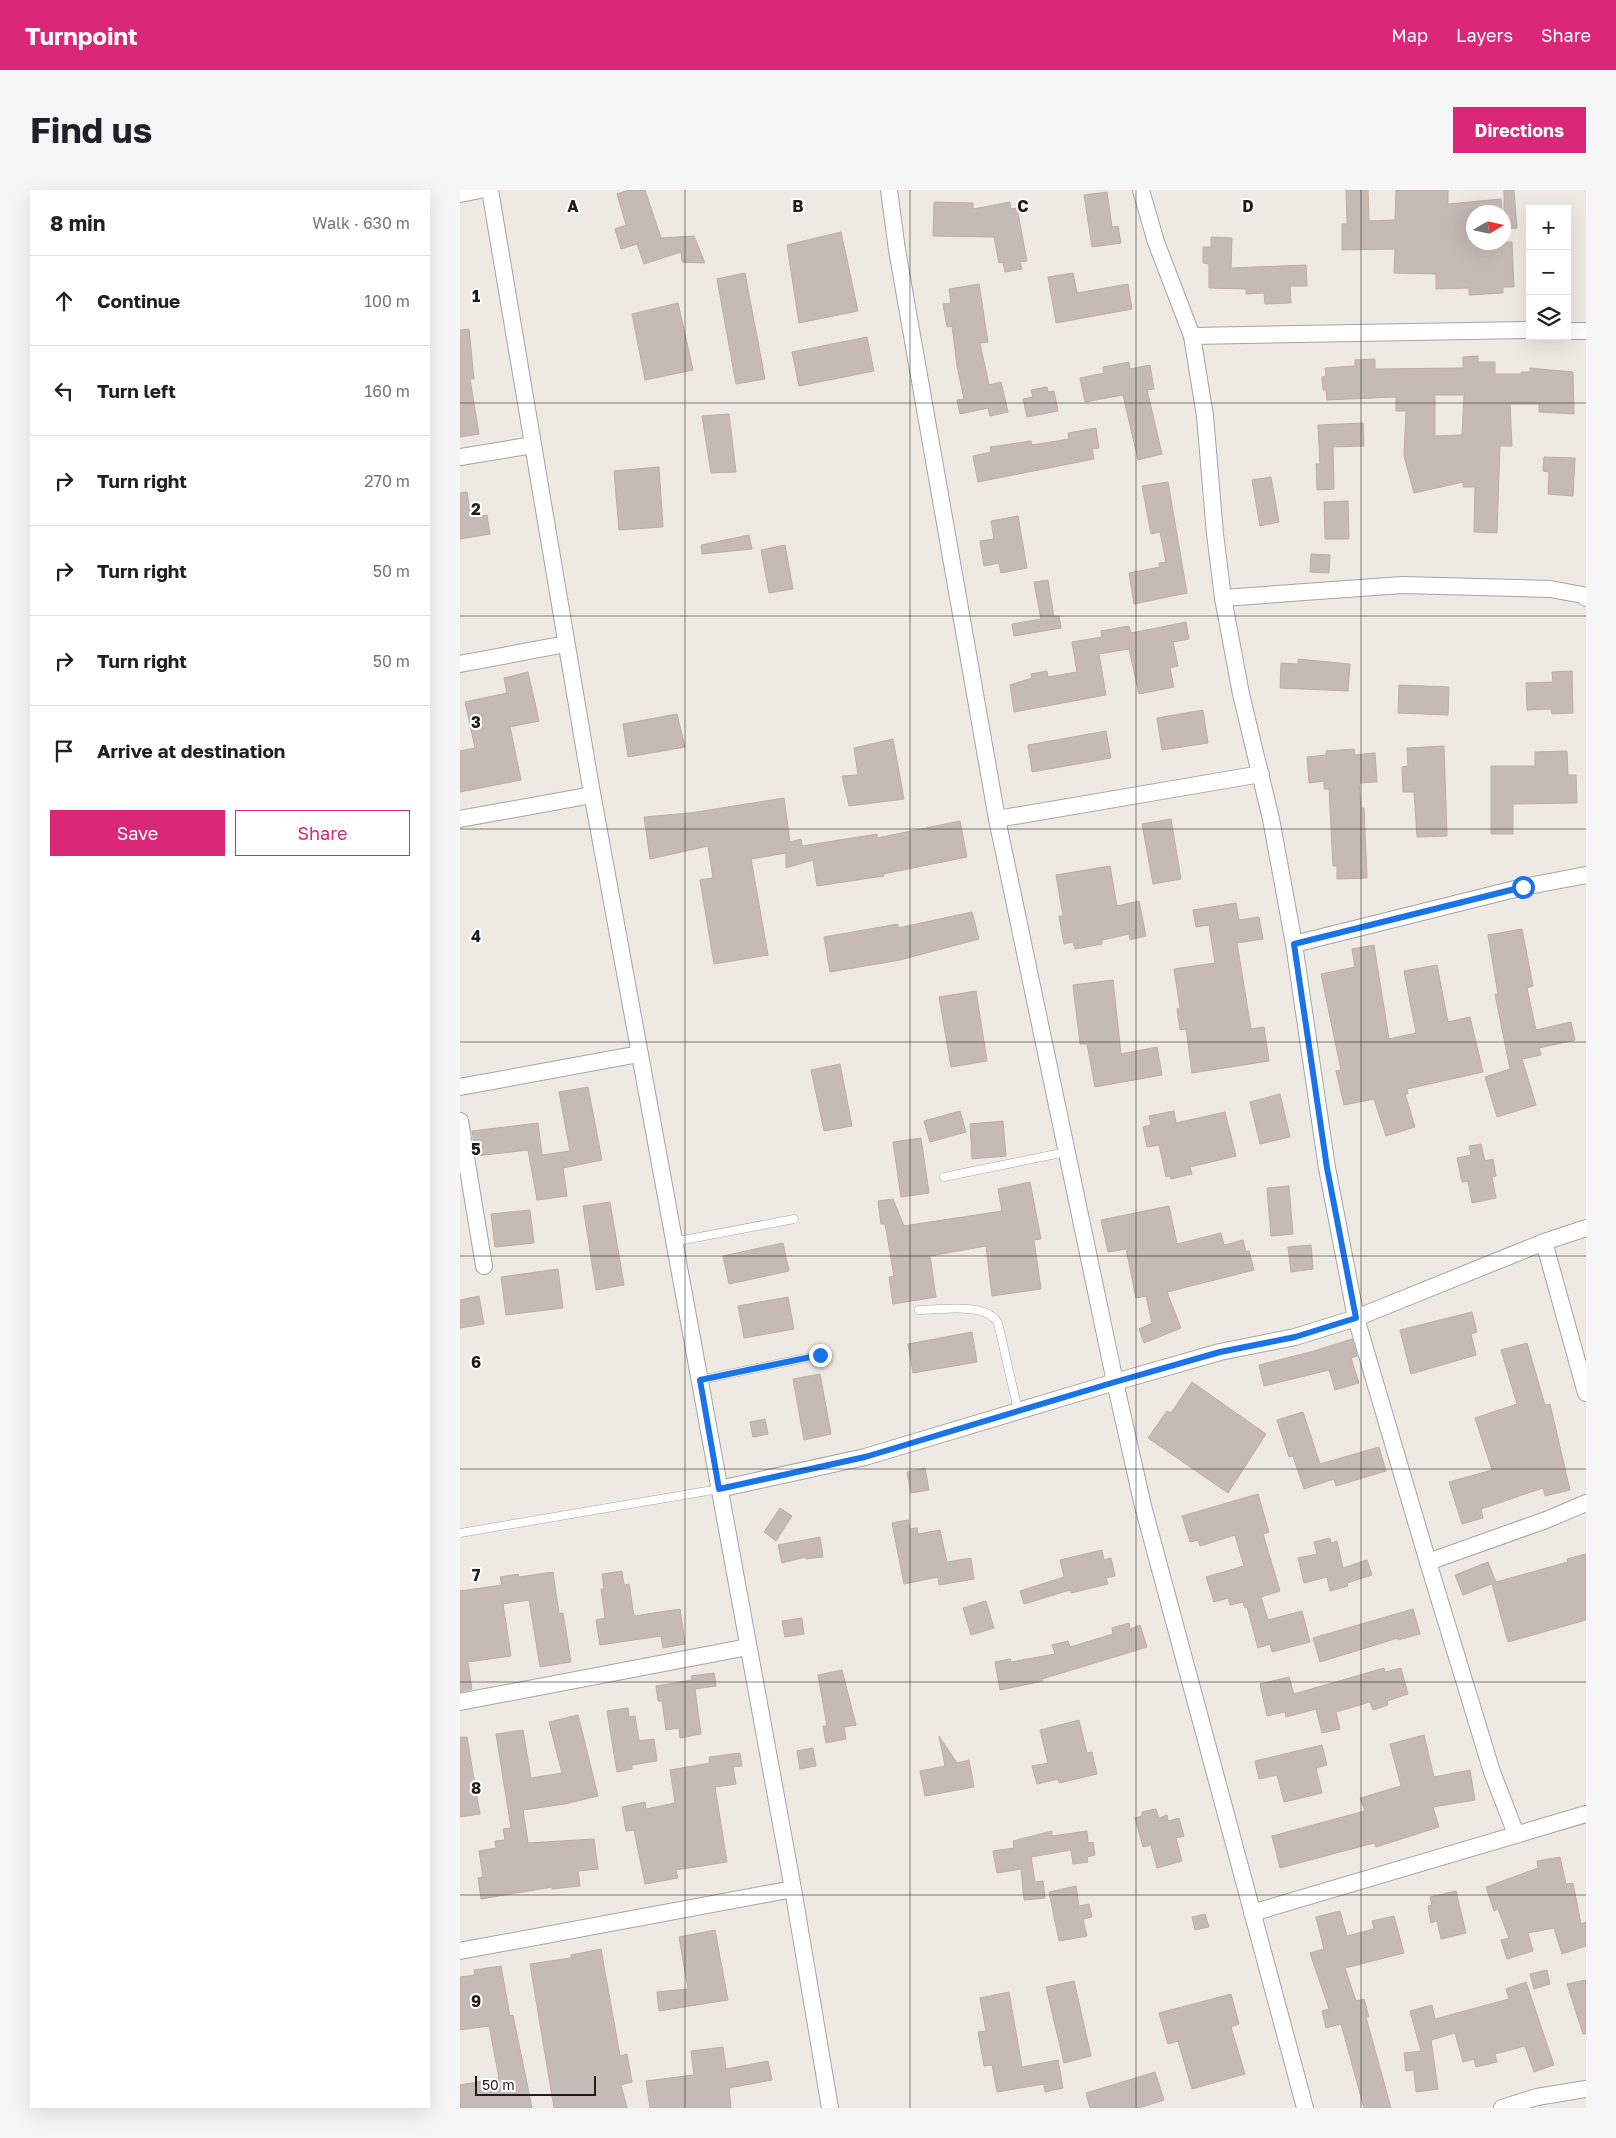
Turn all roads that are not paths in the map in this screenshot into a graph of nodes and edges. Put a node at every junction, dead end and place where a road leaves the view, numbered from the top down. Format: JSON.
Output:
{"nodes":[{"id":1,"x":480,"y":190,"type":"edge"},
{"id":2,"x":490,"y":190,"type":"edge"},
{"id":3,"x":889,"y":190,"type":"edge"},
{"id":4,"x":1141,"y":190,"type":"edge"},
{"id":5,"x":460,"y":194,"type":"edge"},
{"id":6,"x":1526,"y":330,"type":"edge"},
{"id":7,"x":1571,"y":330,"type":"edge"},
{"id":8,"x":1586,"y":331,"type":"edge"},
{"id":9,"x":1192,"y":336,"type":"junction"},
{"id":10,"x":533,"y":445,"type":"junction"},
{"id":11,"x":460,"y":457,"type":"edge"},
{"id":12,"x":1223,"y":598,"type":"junction"},
{"id":13,"x":1586,"y":598,"type":"edge"},
{"id":14,"x":566,"y":644,"type":"junction"},
{"id":15,"x":460,"y":664,"type":"edge"},
{"id":16,"x":1261,"y":774,"type":"junction"},
{"id":17,"x":592,"y":795,"type":"junction"},
{"id":18,"x":460,"y":819,"type":"edge"},
{"id":19,"x":997,"y":819,"type":"junction"},
{"id":20,"x":1586,"y":875,"type":"edge"},
{"id":21,"x":1294,"y":944,"type":"junction"},
{"id":22,"x":639,"y":1054,"type":"junction"},
{"id":23,"x":460,"y":1087,"type":"edge"},
{"id":24,"x":460,"y":1121,"type":"edge"},
{"id":25,"x":1066,"y":1152,"type":"junction"},
{"id":26,"x":944,"y":1177,"type":"dead end"},
{"id":27,"x":794,"y":1219,"type":"dead end"},
{"id":28,"x":1586,"y":1228,"type":"edge"},
{"id":29,"x":673,"y":1242,"type":"junction"},
{"id":30,"x":1544,"y":1242,"type":"junction"},
{"id":31,"x":484,"y":1266,"type":"dead end"},
{"id":32,"x":919,"y":1310,"type":"dead end"},
{"id":33,"x":1356,"y":1318,"type":"junction"},
{"id":34,"x":820,"y":1355,"type":"dead end"},
{"id":35,"x":700,"y":1380,"type":"junction"},
{"id":36,"x":1115,"y":1382,"type":"junction"},
{"id":37,"x":1586,"y":1392,"type":"edge"},
{"id":38,"x":1018,"y":1410,"type":"junction"},
{"id":39,"x":719,"y":1489,"type":"junction"},
{"id":40,"x":1586,"y":1503,"type":"edge"},
{"id":41,"x":460,"y":1533,"type":"edge"},
{"id":42,"x":1428,"y":1562,"type":"junction"},
{"id":43,"x":748,"y":1647,"type":"junction"},
{"id":44,"x":460,"y":1702,"type":"edge"},
{"id":45,"x":1586,"y":1814,"type":"edge"},
{"id":46,"x":1516,"y":1834,"type":"junction"},
{"id":47,"x":793,"y":1888,"type":"junction"},
{"id":48,"x":1252,"y":1913,"type":"junction"},
{"id":49,"x":460,"y":1951,"type":"edge"},
{"id":50,"x":1586,"y":2089,"type":"edge"},
{"id":51,"x":830,"y":2108,"type":"edge"},
{"id":52,"x":1305,"y":2108,"type":"edge"},
{"id":53,"x":1502,"y":2108,"type":"edge"}],
"edges":[{"from":1,"to":5,"type":"street"},
{"from":2,"to":10,"type":"street"},
{"from":3,"to":19,"type":"street"},
{"from":4,"to":9,"type":"street"},
{"from":6,"to":9,"type":"street"},
{"from":7,"to":8,"type":"street"},
{"from":9,"to":12,"type":"street"},
{"from":10,"to":11,"type":"street"},
{"from":10,"to":14,"type":"street"},
{"from":12,"to":13,"type":"street"},
{"from":12,"to":16,"type":"street"},
{"from":14,"to":15,"type":"street"},
{"from":14,"to":17,"type":"street"},
{"from":16,"to":19,"type":"street"},
{"from":16,"to":21,"type":"street"},
{"from":17,"to":18,"type":"street"},
{"from":17,"to":22,"type":"street"},
{"from":19,"to":25,"type":"street"},
{"from":20,"to":21,"type":"street"},
{"from":21,"to":33,"type":"street"},
{"from":22,"to":23,"type":"street"},
{"from":22,"to":29,"type":"street"},
{"from":24,"to":31,"type":"street"},
{"from":25,"to":26,"type":"lane"},
{"from":25,"to":36,"type":"street"},
{"from":27,"to":29,"type":"lane"},
{"from":28,"to":30,"type":"street"},
{"from":29,"to":35,"type":"street"},
{"from":30,"to":33,"type":"street"},
{"from":30,"to":37,"type":"street"},
{"from":32,"to":38,"type":"lane"},
{"from":33,"to":36,"type":"street"},
{"from":33,"to":42,"type":"street"},
{"from":34,"to":35,"type":"lane"},
{"from":35,"to":39,"type":"street"},
{"from":36,"to":38,"type":"street"},
{"from":36,"to":48,"type":"street"},
{"from":38,"to":39,"type":"street"},
{"from":39,"to":41,"type":"lane"},
{"from":39,"to":43,"type":"street"},
{"from":40,"to":42,"type":"street"},
{"from":42,"to":46,"type":"street"},
{"from":43,"to":44,"type":"street"},
{"from":43,"to":47,"type":"street"},
{"from":45,"to":46,"type":"street"},
{"from":46,"to":48,"type":"street"},
{"from":47,"to":49,"type":"street"},
{"from":47,"to":51,"type":"street"},
{"from":48,"to":52,"type":"street"},
{"from":50,"to":53,"type":"street"}]}
